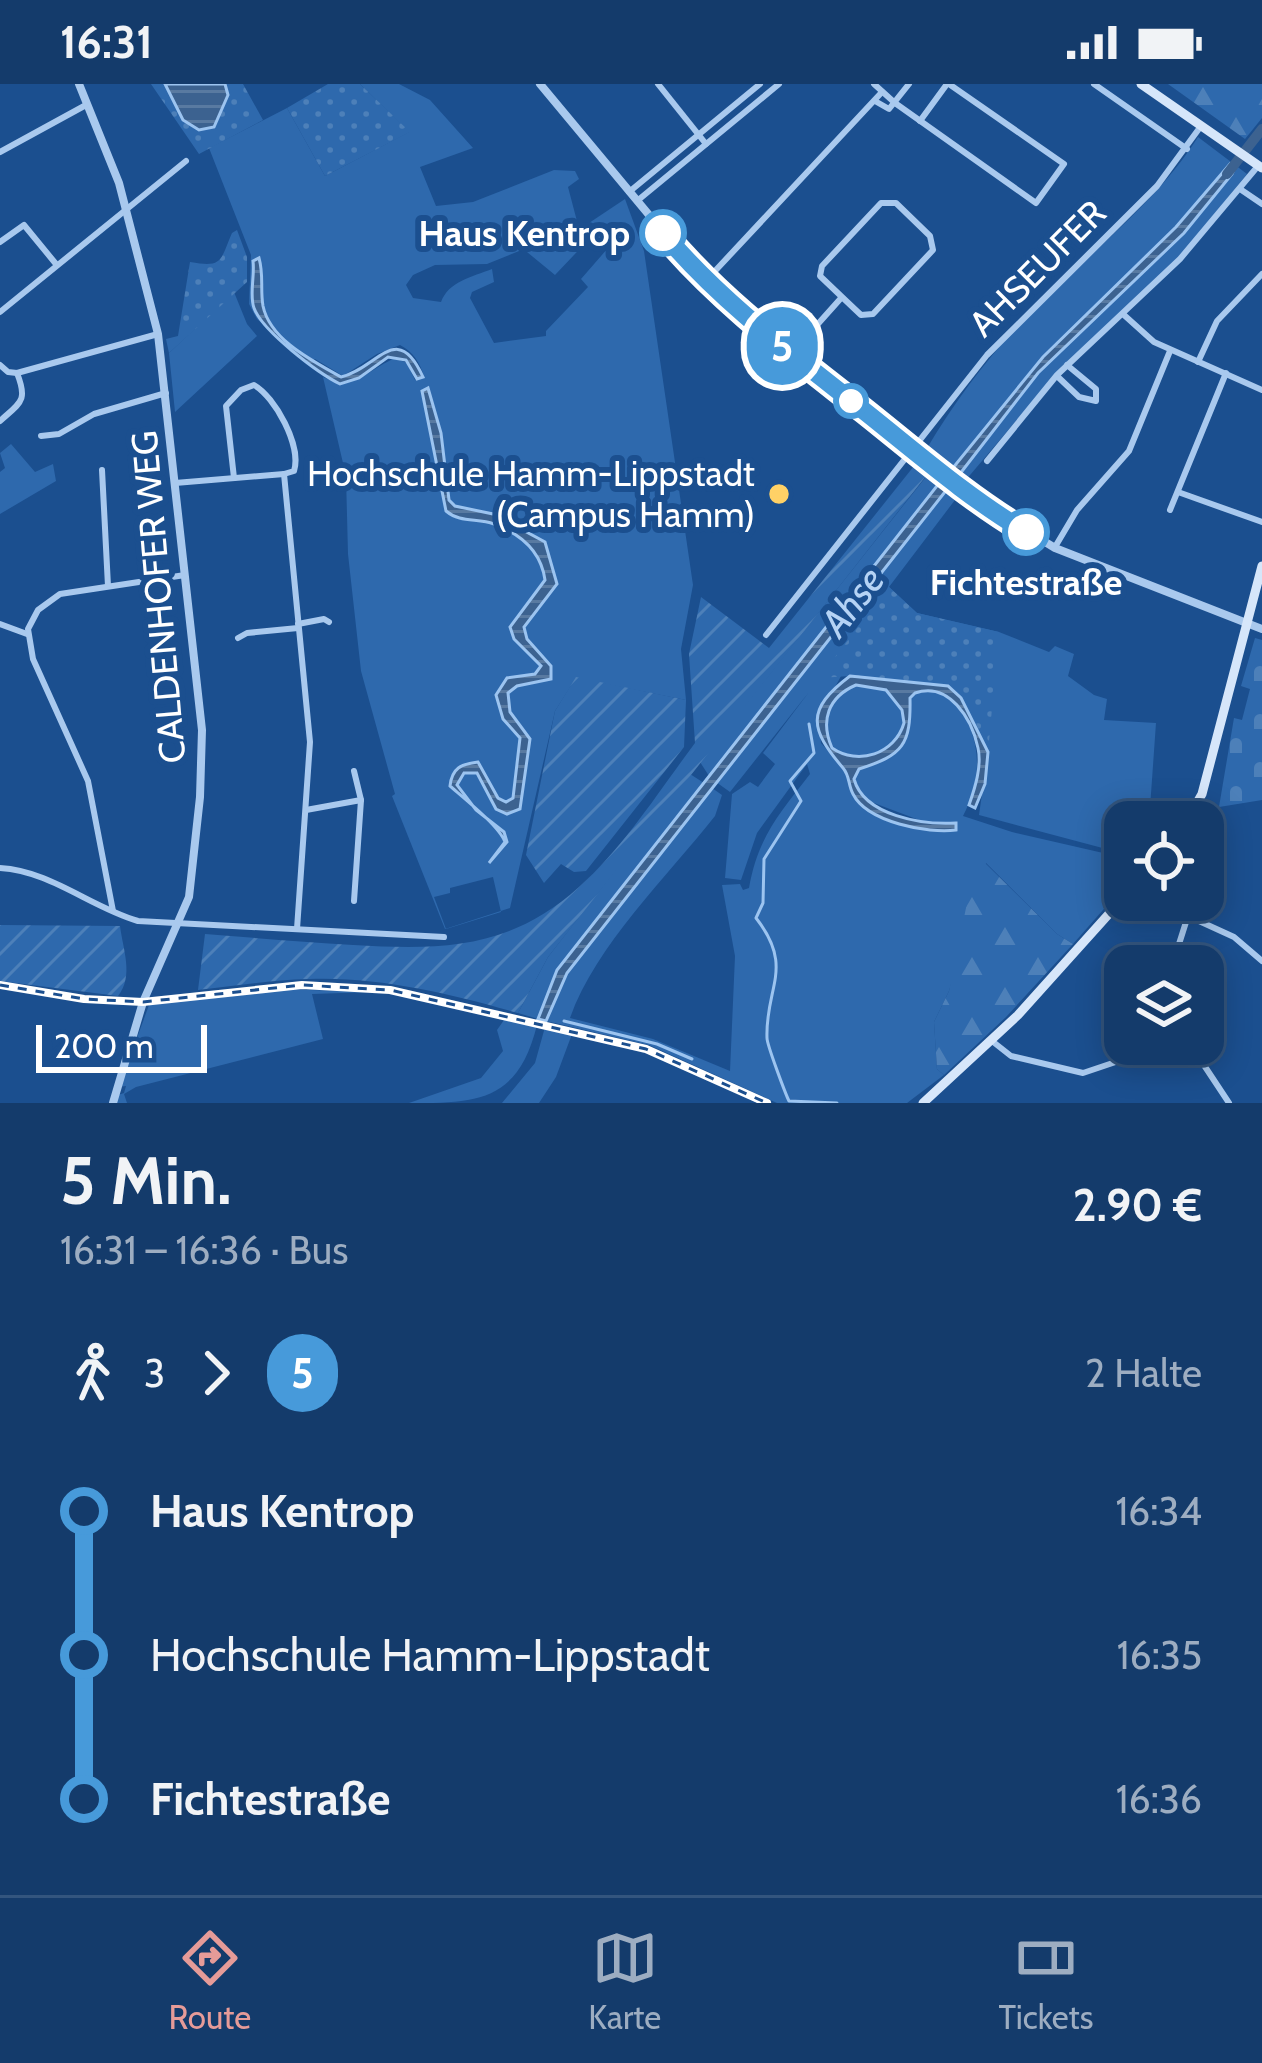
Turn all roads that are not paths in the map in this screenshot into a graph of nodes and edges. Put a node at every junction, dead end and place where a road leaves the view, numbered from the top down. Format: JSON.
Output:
{"nodes":[{"id":1,"x":79,"y":84,"type":"edge"},
{"id":2,"x":540,"y":84,"type":"edge"},
{"id":3,"x":658,"y":84,"type":"edge"},
{"id":4,"x":760,"y":84,"type":"edge"},
{"id":5,"x":779,"y":84,"type":"edge"},
{"id":6,"x":874,"y":84,"type":"edge"},
{"id":7,"x":909,"y":84,"type":"edge"},
{"id":8,"x":948,"y":84,"type":"edge"},
{"id":9,"x":1094,"y":84,"type":"edge"},
{"id":10,"x":1141,"y":84,"type":"edge"},
{"id":11,"x":882,"y":92,"type":"junction"},
{"id":12,"x":875,"y":100,"type":"junction"},
{"id":13,"x":87,"y":104,"type":"junction"},
{"id":14,"x":896,"y":105,"type":"junction"},
{"id":15,"x":920,"y":121,"type":"junction"},
{"id":16,"x":1201,"y":126,"type":"junction"},
{"id":17,"x":699,"y":134,"type":"junction"},
{"id":18,"x":706,"y":143,"type":"junction"},
{"id":19,"x":1186,"y":149,"type":"junction"},
{"id":20,"x":0,"y":152,"type":"edge"},
{"id":21,"x":186,"y":161,"type":"dead end"},
{"id":22,"x":1257,"y":165,"type":"edge"},
{"id":23,"x":1249,"y":177,"type":"junction"},
{"id":24,"x":1262,"y":187,"type":"edge"},
{"id":25,"x":1240,"y":189,"type":"junction"},
{"id":26,"x":632,"y":197,"type":"junction"},
{"id":27,"x":1262,"y":205,"type":"edge"},
{"id":28,"x":127,"y":208,"type":"junction"},
{"id":29,"x":0,"y":242,"type":"edge"},
{"id":30,"x":57,"y":265,"type":"junction"},
{"id":31,"x":715,"y":271,"type":"dead end"},
{"id":32,"x":1262,"y":274,"type":"edge"},
{"id":33,"x":842,"y":297,"type":"junction"},
{"id":34,"x":0,"y":312,"type":"edge"},
{"id":35,"x":1124,"y":316,"type":"junction"},
{"id":36,"x":158,"y":334,"type":"junction"},
{"id":37,"x":1170,"y":351,"type":"junction"},
{"id":38,"x":793,"y":353,"type":"junction"},
{"id":39,"x":1198,"y":362,"type":"junction"},
{"id":40,"x":0,"y":364,"type":"edge"},
{"id":41,"x":1067,"y":365,"type":"junction"},
{"id":42,"x":17,"y":373,"type":"junction"},
{"id":43,"x":1226,"y":373,"type":"junction"},
{"id":44,"x":1057,"y":375,"type":"junction"},
{"id":45,"x":1262,"y":390,"type":"edge"},
{"id":46,"x":166,"y":393,"type":"junction"},
{"id":47,"x":0,"y":421,"type":"edge"},
{"id":48,"x":41,"y":436,"type":"dead end"},
{"id":49,"x":911,"y":449,"type":"junction"},
{"id":50,"x":987,"y":461,"type":"dead end"},
{"id":51,"x":102,"y":470,"type":"dead end"},
{"id":52,"x":284,"y":474,"type":"junction"},
{"id":53,"x":233,"y":478,"type":"junction"},
{"id":54,"x":175,"y":483,"type":"junction"},
{"id":55,"x":1178,"y":492,"type":"junction"},
{"id":56,"x":1170,"y":510,"type":"dead end"},
{"id":57,"x":1262,"y":521,"type":"edge"},
{"id":58,"x":1055,"y":548,"type":"junction"},
{"id":59,"x":1262,"y":566,"type":"edge"},
{"id":60,"x":185,"y":575,"type":"junction"},
{"id":61,"x":108,"y":586,"type":"junction"},
{"id":62,"x":329,"y":622,"type":"dead end"},
{"id":63,"x":1247,"y":622,"type":"junction"},
{"id":64,"x":0,"y":624,"type":"edge"},
{"id":65,"x":298,"y":626,"type":"junction"},
{"id":66,"x":1262,"y":628,"type":"edge"},
{"id":67,"x":27,"y":634,"type":"junction"},
{"id":68,"x":766,"y":635,"type":"dead end"},
{"id":69,"x":238,"y":638,"type":"dead end"},
{"id":70,"x":354,"y":771,"type":"dead end"},
{"id":71,"x":361,"y":800,"type":"junction"},
{"id":72,"x":1198,"y":801,"type":"edge"},
{"id":73,"x":306,"y":810,"type":"junction"},
{"id":74,"x":0,"y":868,"type":"edge"},
{"id":75,"x":354,"y":901,"type":"dead end"},
{"id":76,"x":113,"y":911,"type":"junction"},
{"id":77,"x":1104,"y":919,"type":"edge"},
{"id":78,"x":1199,"y":921,"type":"edge"},
{"id":79,"x":178,"y":922,"type":"junction"},
{"id":80,"x":297,"y":929,"type":"junction"},
{"id":81,"x":444,"y":937,"type":"dead end"},
{"id":82,"x":1262,"y":961,"type":"edge"},
{"id":83,"x":992,"y":1041,"type":"junction"},
{"id":84,"x":1107,"y":1065,"type":"edge"},
{"id":85,"x":1204,"y":1065,"type":"edge"},
{"id":86,"x":113,"y":1103,"type":"edge"},
{"id":87,"x":923,"y":1103,"type":"edge"},
{"id":88,"x":1229,"y":1103,"type":"edge"}],
"edges":[{"from":1,"to":13,"type":"street","name":"CALDENHOFER WEG"},
{"from":2,"to":26,"type":"street"},
{"from":3,"to":17,"type":"street"},
{"from":4,"to":17,"type":"street"},
{"from":5,"to":18,"type":"street"},
{"from":6,"to":11,"type":"street"},
{"from":7,"to":14,"type":"street"},
{"from":8,"to":15,"type":"street"},
{"from":8,"to":15,"type":"street"},
{"from":9,"to":19,"type":"street"},
{"from":10,"to":16,"type":"main road"},
{"from":11,"to":12,"type":"street"},
{"from":11,"to":14,"type":"street"},
{"from":12,"to":14,"type":"street"},
{"from":12,"to":31,"type":"street"},
{"from":13,"to":20,"type":"street"},
{"from":13,"to":28,"type":"street","name":"CALDENHOFER WEG"},
{"from":14,"to":15,"type":"street"},
{"from":16,"to":19,"type":"street","name":"AHSEUFER"},
{"from":16,"to":22,"type":"main road"},
{"from":17,"to":18,"type":"street"},
{"from":17,"to":26,"type":"street"},
{"from":18,"to":26,"type":"street"},
{"from":19,"to":49,"type":"street","name":"AHSEUFER"},
{"from":21,"to":28,"type":"street"},
{"from":22,"to":23,"type":"street"},
{"from":23,"to":24,"type":"street"},
{"from":23,"to":25,"type":"street"},
{"from":25,"to":27,"type":"street"},
{"from":25,"to":35,"type":"street"},
{"from":26,"to":38,"type":"street"},
{"from":28,"to":30,"type":"street"},
{"from":28,"to":36,"type":"street","name":"CALDENHOFER WEG"},
{"from":29,"to":30,"type":"street"},
{"from":30,"to":34,"type":"street"},
{"from":32,"to":39,"type":"street"},
{"from":33,"to":33,"type":"street"},
{"from":33,"to":38,"type":"street"},
{"from":35,"to":37,"type":"street"},
{"from":35,"to":41,"type":"street"},
{"from":36,"to":42,"type":"street"},
{"from":36,"to":46,"type":"street","name":"CALDENHOFER WEG"},
{"from":37,"to":39,"type":"street"},
{"from":37,"to":58,"type":"street"},
{"from":38,"to":49,"type":"street"},
{"from":39,"to":43,"type":"street"},
{"from":40,"to":42,"type":"street"},
{"from":41,"to":44,"type":"street"},
{"from":41,"to":44,"type":"street"},
{"from":42,"to":47,"type":"street"},
{"from":43,"to":45,"type":"street"},
{"from":43,"to":55,"type":"street"},
{"from":44,"to":50,"type":"street"},
{"from":46,"to":48,"type":"street"},
{"from":46,"to":54,"type":"street","name":"CALDENHOFER WEG"},
{"from":49,"to":58,"type":"street"},
{"from":49,"to":68,"type":"street","name":"AHSEUFER"},
{"from":51,"to":61,"type":"street"},
{"from":52,"to":53,"type":"street"},
{"from":52,"to":53,"type":"street"},
{"from":52,"to":65,"type":"street"},
{"from":53,"to":54,"type":"street"},
{"from":54,"to":60,"type":"street","name":"CALDENHOFER WEG"},
{"from":55,"to":56,"type":"street"},
{"from":55,"to":57,"type":"street"},
{"from":58,"to":63,"type":"street"},
{"from":59,"to":63,"type":"main road"},
{"from":60,"to":61,"type":"street"},
{"from":60,"to":79,"type":"street","name":"CALDENHOFER WEG"},
{"from":61,"to":67,"type":"street"},
{"from":62,"to":65,"type":"street"},
{"from":63,"to":66,"type":"street"},
{"from":63,"to":72,"type":"main road"},
{"from":64,"to":67,"type":"street"},
{"from":65,"to":69,"type":"street"},
{"from":65,"to":73,"type":"street"},
{"from":67,"to":76,"type":"street"},
{"from":70,"to":71,"type":"street"},
{"from":71,"to":73,"type":"street"},
{"from":71,"to":75,"type":"street"},
{"from":73,"to":80,"type":"street"},
{"from":74,"to":76,"type":"street"},
{"from":76,"to":79,"type":"street"},
{"from":77,"to":83,"type":"main road"},
{"from":78,"to":82,"type":"street"},
{"from":79,"to":80,"type":"street"},
{"from":79,"to":86,"type":"street","name":"CALDENHOFER WEG"},
{"from":80,"to":81,"type":"street"},
{"from":83,"to":84,"type":"street"},
{"from":83,"to":87,"type":"main road"},
{"from":85,"to":88,"type":"street"}]}
